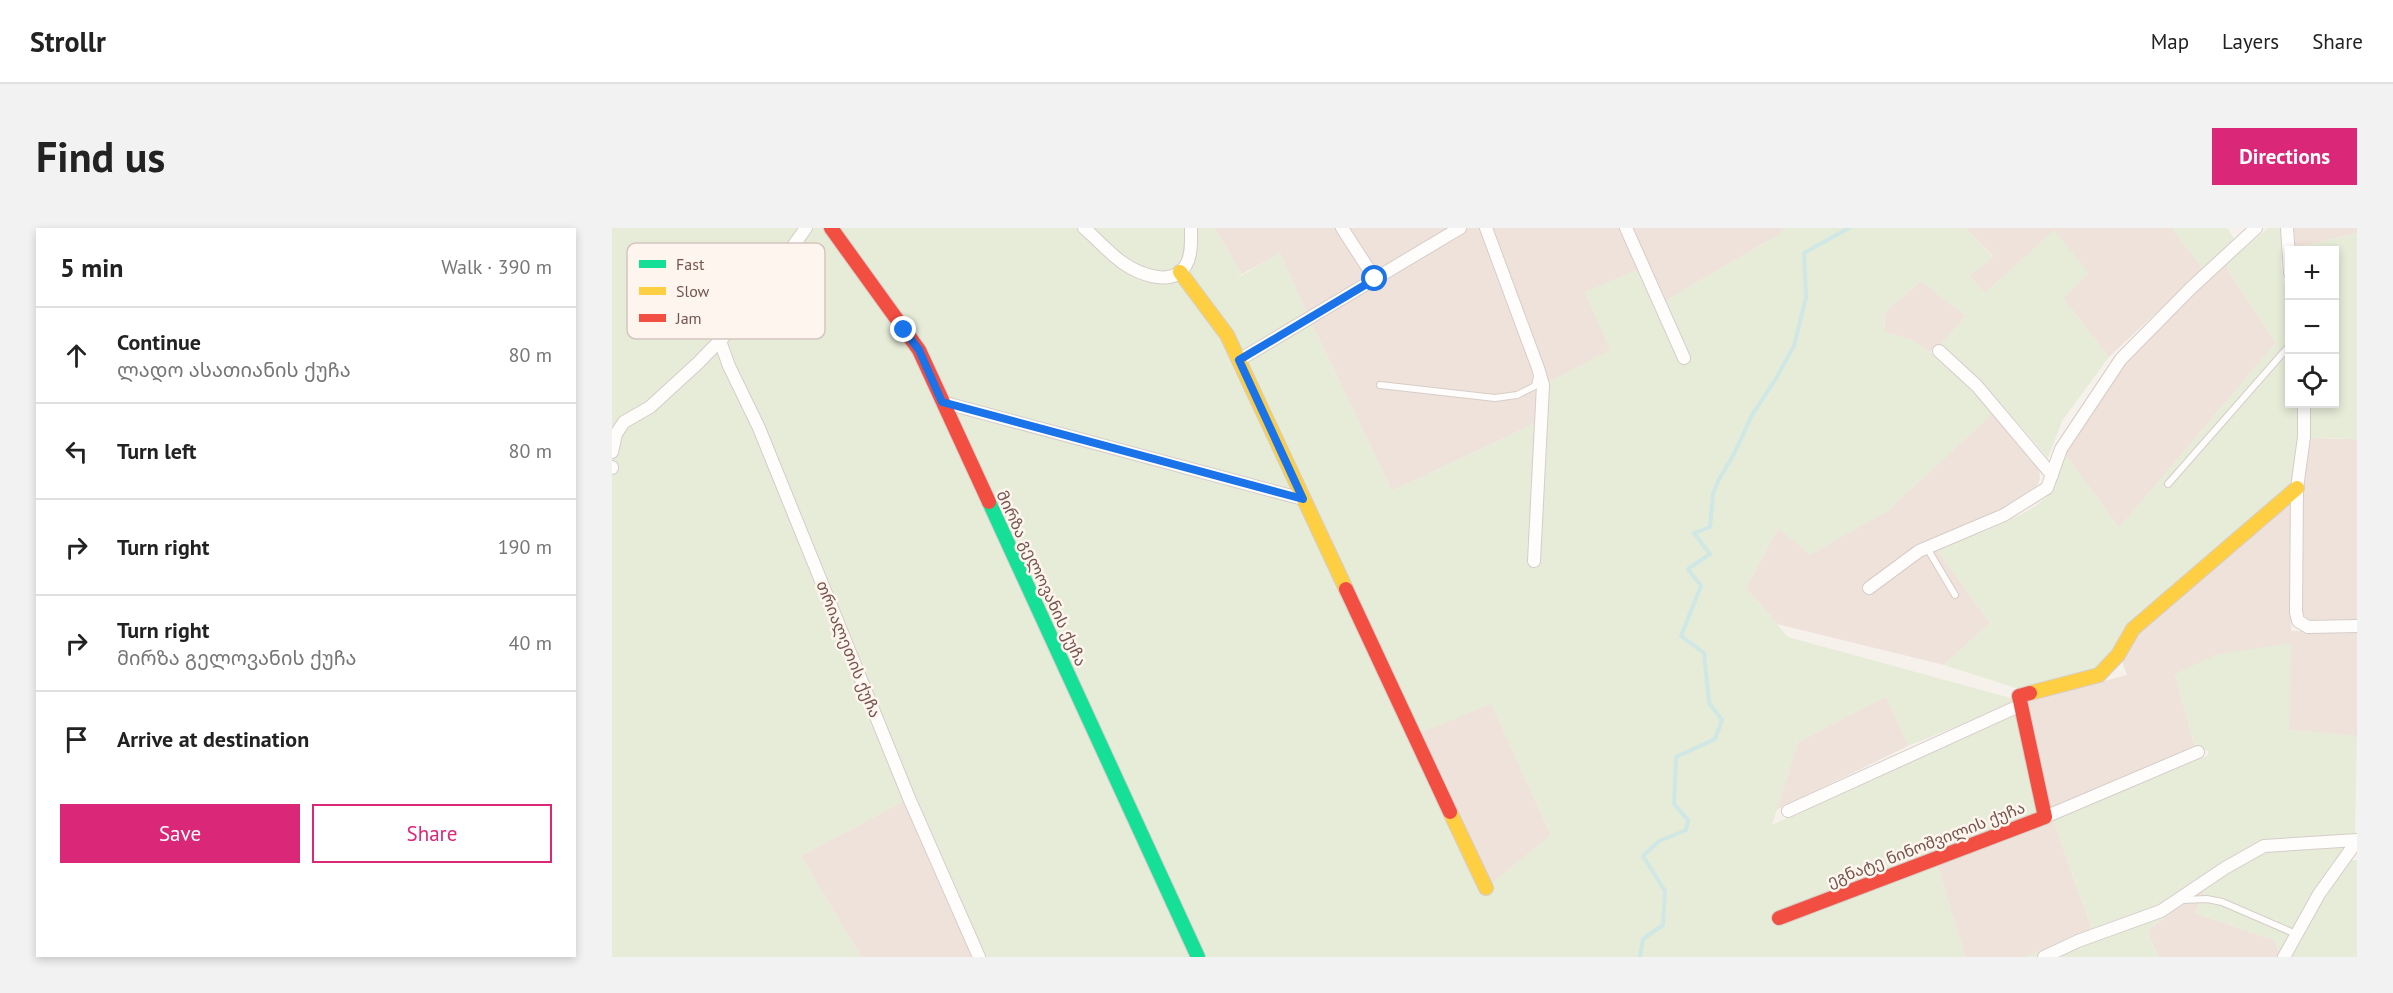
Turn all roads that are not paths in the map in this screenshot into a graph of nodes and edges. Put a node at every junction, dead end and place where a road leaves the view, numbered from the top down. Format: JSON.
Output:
{"nodes":[{"id":1,"x":806,"y":228,"type":"edge"},
{"id":2,"x":831,"y":228,"type":"edge"},
{"id":3,"x":1084,"y":228,"type":"edge"},
{"id":4,"x":1191,"y":228,"type":"edge"},
{"id":5,"x":1342,"y":228,"type":"edge"},
{"id":6,"x":1460,"y":228,"type":"edge"},
{"id":7,"x":1486,"y":228,"type":"edge"},
{"id":8,"x":1626,"y":228,"type":"edge"},
{"id":9,"x":2256,"y":228,"type":"edge"},
{"id":10,"x":2287,"y":228,"type":"edge"},
{"id":11,"x":795,"y":243,"type":"edge"},
{"id":12,"x":2288,"y":246,"type":"edge"},
{"id":13,"x":1180,"y":272,"type":"junction"},
{"id":14,"x":1375,"y":279,"type":"junction"},
{"id":15,"x":720,"y":341,"type":"joint"},
{"id":16,"x":2285,"y":350,"type":"edge"},
{"id":17,"x":1939,"y":351,"type":"dead end"},
{"id":18,"x":1684,"y":358,"type":"dead end"},
{"id":19,"x":1239,"y":360,"type":"junction"},
{"id":20,"x":1538,"y":368,"type":"junction"},
{"id":21,"x":1380,"y":385,"type":"dead end"},
{"id":22,"x":942,"y":402,"type":"junction"},
{"id":23,"x":2304,"y":408,"type":"edge"},
{"id":24,"x":612,"y":452,"type":"edge"},
{"id":25,"x":2052,"y":475,"type":"junction"},
{"id":26,"x":2168,"y":484,"type":"dead end"},
{"id":27,"x":2297,"y":488,"type":"junction"},
{"id":28,"x":1303,"y":499,"type":"junction"},
{"id":29,"x":1927,"y":548,"type":"junction"},
{"id":30,"x":1534,"y":561,"type":"dead end"},
{"id":31,"x":1869,"y":588,"type":"dead end"},
{"id":32,"x":1954,"y":595,"type":"dead end"},
{"id":33,"x":2357,"y":627,"type":"edge"},
{"id":34,"x":2021,"y":705,"type":"junction"},
{"id":35,"x":2198,"y":752,"type":"dead end"},
{"id":36,"x":1788,"y":811,"type":"dead end"},
{"id":37,"x":2044,"y":817,"type":"junction"},
{"id":38,"x":2357,"y":841,"type":"edge"},
{"id":39,"x":1486,"y":888,"type":"dead end"},
{"id":40,"x":2177,"y":900,"type":"junction"},
{"id":41,"x":1779,"y":918,"type":"dead end"},
{"id":42,"x":2296,"y":934,"type":"junction"},
{"id":43,"x":979,"y":957,"type":"edge"},
{"id":44,"x":1198,"y":957,"type":"edge"},
{"id":45,"x":2043,"y":957,"type":"edge"},
{"id":46,"x":2284,"y":957,"type":"edge"}],
"edges":[{"from":1,"to":11,"type":"street"},
{"from":2,"to":22,"type":"street","name":"მირზა გელოვანის ქუჩა"},
{"from":3,"to":13,"type":"street"},
{"from":4,"to":13,"type":"street"},
{"from":5,"to":14,"type":"street"},
{"from":6,"to":14,"type":"street"},
{"from":7,"to":20,"type":"street"},
{"from":8,"to":18,"type":"street"},
{"from":9,"to":25,"type":"street"},
{"from":10,"to":12,"type":"street"},
{"from":13,"to":19,"type":"street"},
{"from":14,"to":19,"type":"street"},
{"from":15,"to":24,"type":"street"},
{"from":15,"to":43,"type":"street","name":"თრიალეთის ქუჩა"},
{"from":16,"to":26,"type":"lane"},
{"from":17,"to":25,"type":"street"},
{"from":19,"to":28,"type":"street"},
{"from":20,"to":21,"type":"lane"},
{"from":20,"to":30,"type":"street"},
{"from":22,"to":28,"type":"street"},
{"from":22,"to":44,"type":"street","name":"მირზა გელოვანის ქუჩა"},
{"from":23,"to":27,"type":"street"},
{"from":25,"to":29,"type":"street"},
{"from":27,"to":33,"type":"street"},
{"from":27,"to":34,"type":"street"},
{"from":28,"to":39,"type":"street"},
{"from":29,"to":31,"type":"street"},
{"from":29,"to":32,"type":"lane"},
{"from":34,"to":36,"type":"street"},
{"from":34,"to":37,"type":"street","name":"ეგნატე ნინოშვილის ქუჩა"},
{"from":35,"to":37,"type":"street"},
{"from":37,"to":41,"type":"street","name":"ეგნატე ნინოშვილის ქუჩა"},
{"from":38,"to":40,"type":"street"},
{"from":38,"to":42,"type":"street"},
{"from":40,"to":42,"type":"lane"},
{"from":40,"to":45,"type":"street"},
{"from":42,"to":46,"type":"street"}]}
